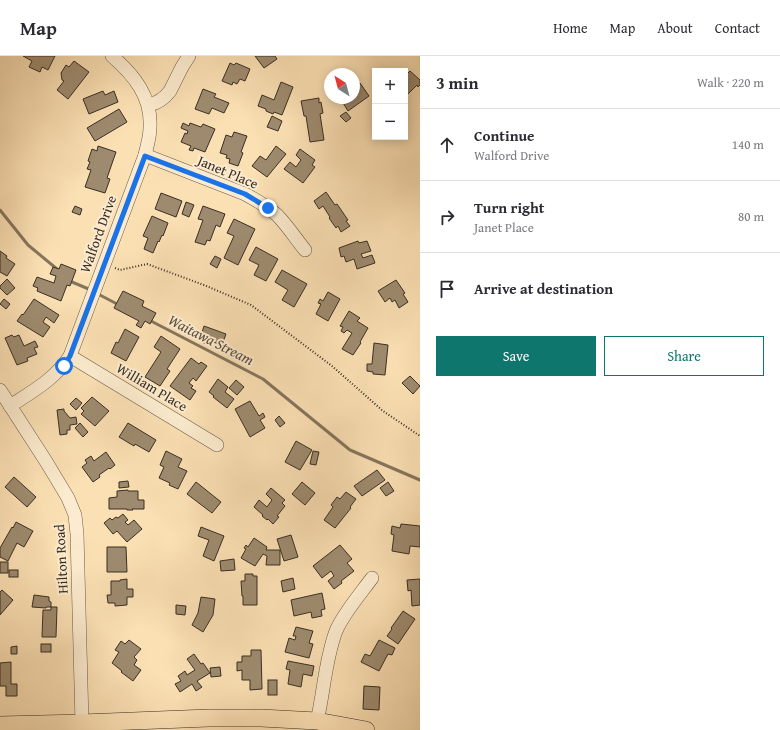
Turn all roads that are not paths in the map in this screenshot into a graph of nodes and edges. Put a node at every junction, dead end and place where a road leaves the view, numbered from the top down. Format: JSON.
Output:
{"nodes":[{"id":1,"x":112,"y":56,"type":"edge"},
{"id":2,"x":189,"y":56,"type":"edge"},
{"id":3,"x":149,"y":105,"type":"junction"},
{"id":4,"x":145,"y":156,"type":"junction"},
{"id":5,"x":305,"y":250,"type":"dead end"},
{"id":6,"x":70,"y":356,"type":"junction"},
{"id":7,"x":0,"y":390,"type":"edge"},
{"id":8,"x":10,"y":406,"type":"junction"},
{"id":9,"x":217,"y":445,"type":"dead end"},
{"id":10,"x":372,"y":578,"type":"dead end"},
{"id":11,"x":317,"y":721,"type":"junction"},
{"id":12,"x":82,"y":723,"type":"junction"},
{"id":13,"x":0,"y":725,"type":"edge"},
{"id":14,"x":366,"y":730,"type":"edge"}],
"edges":[{"from":1,"to":3,"type":"street","name":"Walford Drive"},
{"from":2,"to":3,"type":"street"},
{"from":3,"to":4,"type":"street","name":"Walford Drive"},
{"from":4,"to":5,"type":"street","name":"Janet Place"},
{"from":4,"to":6,"type":"street","name":"Walford Drive"},
{"from":6,"to":8,"type":"street","name":"Walford Drive"},
{"from":6,"to":9,"type":"street","name":"William Place"},
{"from":7,"to":8,"type":"street","name":"Hilton Road"},
{"from":8,"to":12,"type":"street","name":"Hilton Road"},
{"from":10,"to":11,"type":"street"},
{"from":11,"to":12,"type":"main road"},
{"from":11,"to":14,"type":"main road"},
{"from":12,"to":13,"type":"main road"}]}
